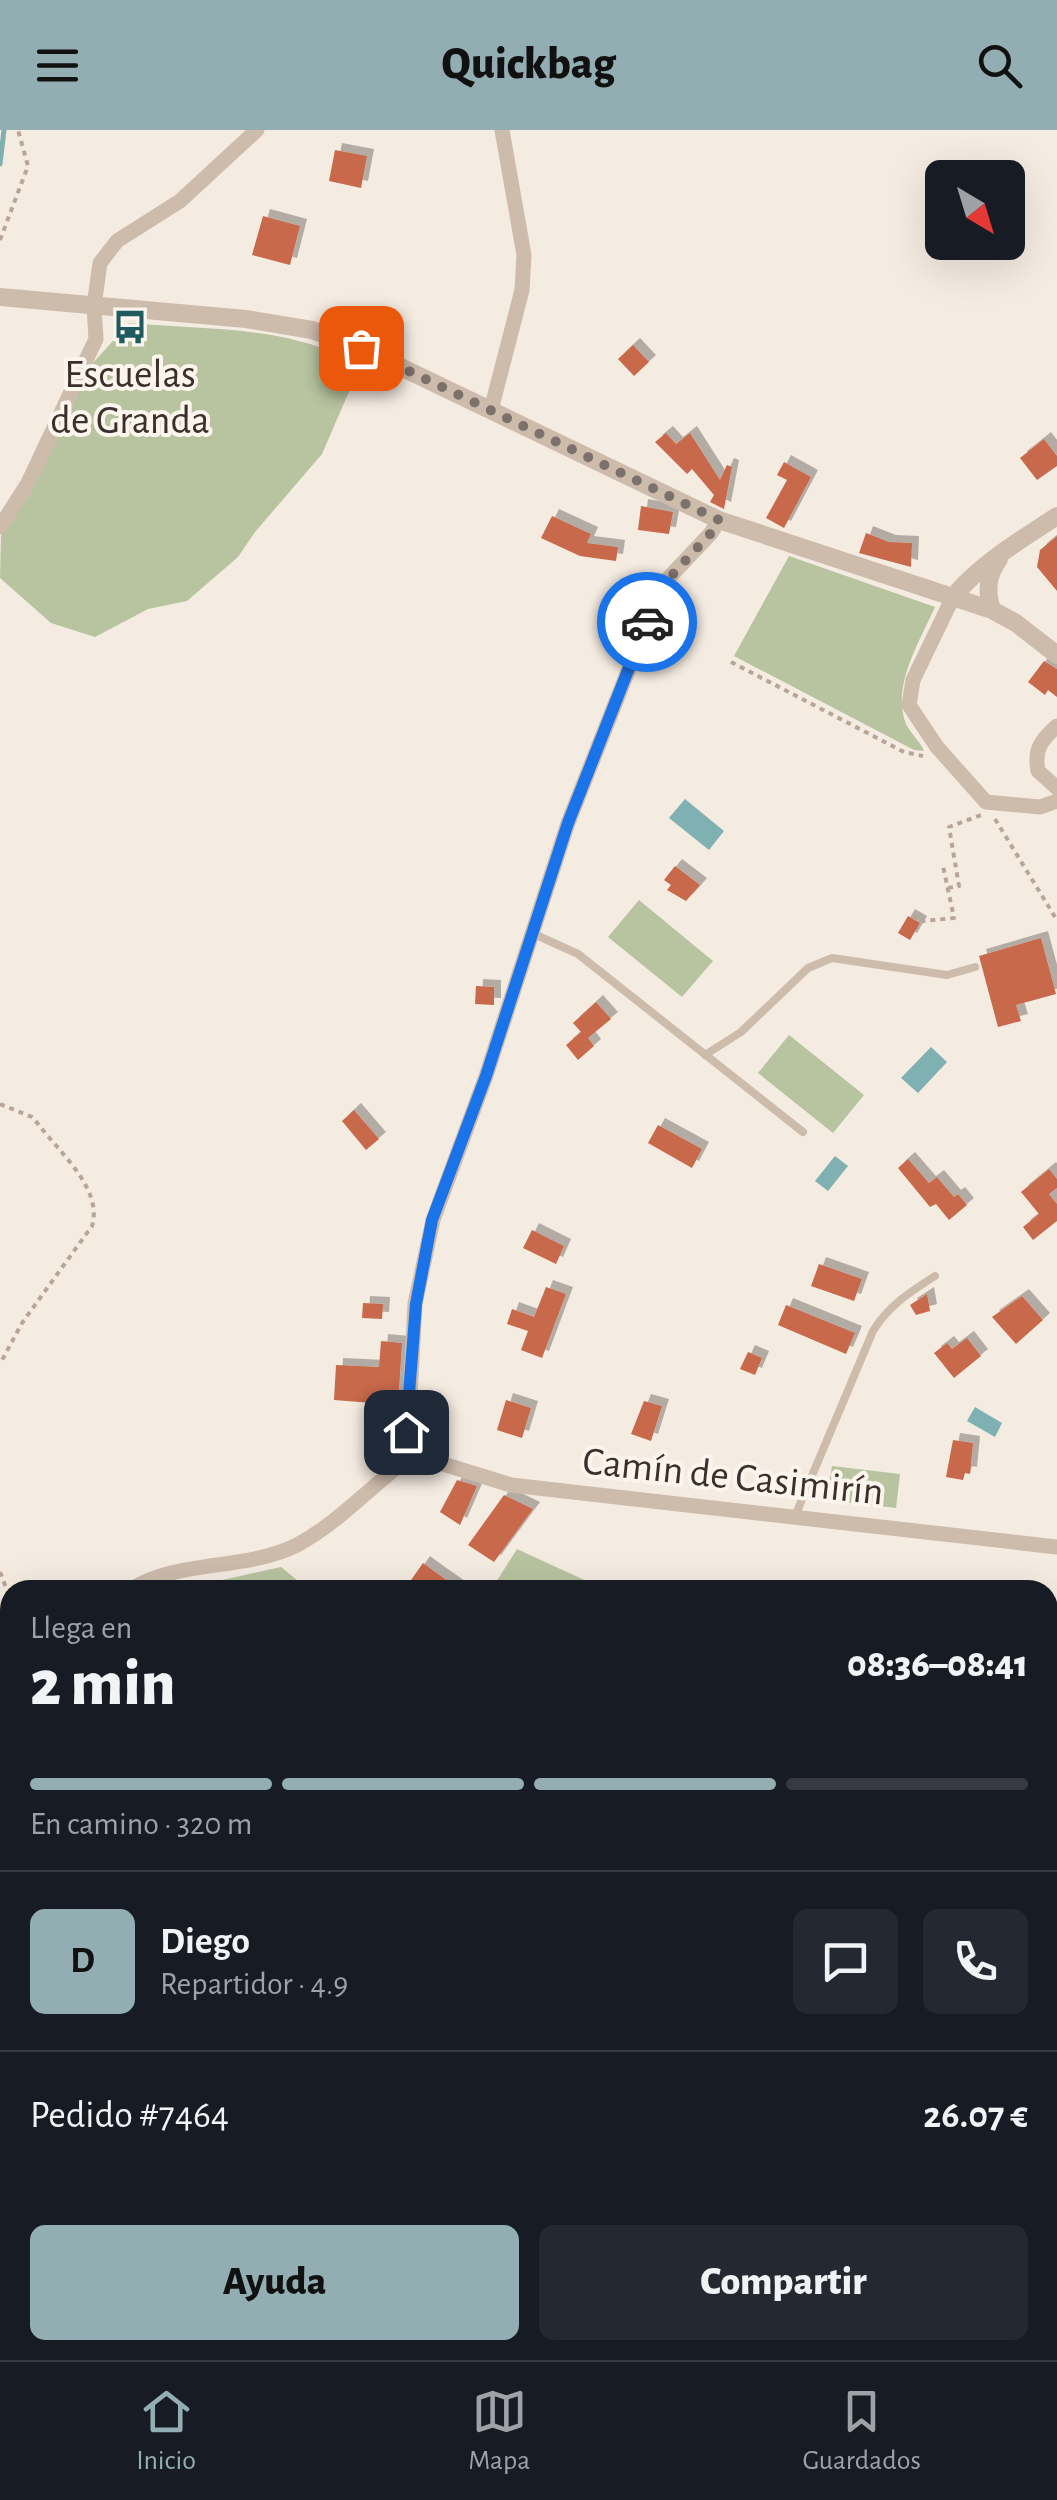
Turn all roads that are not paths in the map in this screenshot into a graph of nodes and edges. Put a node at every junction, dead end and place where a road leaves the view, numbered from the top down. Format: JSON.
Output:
{"nodes":[{"id":1,"x":257,"y":130,"type":"edge"},
{"id":2,"x":502,"y":130,"type":"edge"},
{"id":3,"x":0,"y":297,"type":"edge"},
{"id":4,"x":94,"y":306,"type":"junction"},
{"id":5,"x":491,"y":410,"type":"junction"},
{"id":6,"x":1057,"y":516,"type":"edge"},
{"id":7,"x":719,"y":520,"type":"junction"},
{"id":8,"x":0,"y":527,"type":"edge"},
{"id":9,"x":1005,"y":551,"type":"junction"},
{"id":10,"x":954,"y":596,"type":"junction"},
{"id":11,"x":992,"y":610,"type":"junction"},
{"id":12,"x":1057,"y":655,"type":"edge"},
{"id":13,"x":1057,"y":726,"type":"edge"},
{"id":14,"x":1057,"y":788,"type":"edge"},
{"id":15,"x":1057,"y":800,"type":"edge"},
{"id":16,"x":533,"y":933,"type":"junction"},
{"id":17,"x":975,"y":967,"type":"dead end"},
{"id":18,"x":705,"y":1055,"type":"junction"},
{"id":19,"x":803,"y":1132,"type":"dead end"},
{"id":20,"x":935,"y":1276,"type":"dead end"},
{"id":21,"x":407,"y":1450,"type":"junction"},
{"id":22,"x":795,"y":1516,"type":"junction"},
{"id":23,"x":1057,"y":1546,"type":"edge"},
{"id":24,"x":146,"y":1580,"type":"edge"}],
"edges":[{"from":1,"to":4,"type":"street"},
{"from":2,"to":5,"type":"street"},
{"from":3,"to":4,"type":"street"},
{"from":4,"to":5,"type":"street"},
{"from":4,"to":8,"type":"street"},
{"from":5,"to":7,"type":"street"},
{"from":6,"to":9,"type":"street"},
{"from":7,"to":10,"type":"street"},
{"from":7,"to":16,"type":"street"},
{"from":9,"to":10,"type":"street"},
{"from":9,"to":11,"type":"street"},
{"from":10,"to":11,"type":"street"},
{"from":10,"to":15,"type":"street"},
{"from":11,"to":12,"type":"street"},
{"from":13,"to":14,"type":"street"},
{"from":16,"to":18,"type":"lane"},
{"from":16,"to":21,"type":"street"},
{"from":17,"to":18,"type":"lane"},
{"from":18,"to":19,"type":"lane"},
{"from":20,"to":22,"type":"lane"},
{"from":21,"to":22,"type":"street","name":"Camín de Casimirín"},
{"from":21,"to":24,"type":"street"},
{"from":22,"to":23,"type":"street","name":"Camín de Casimirín"}]}
